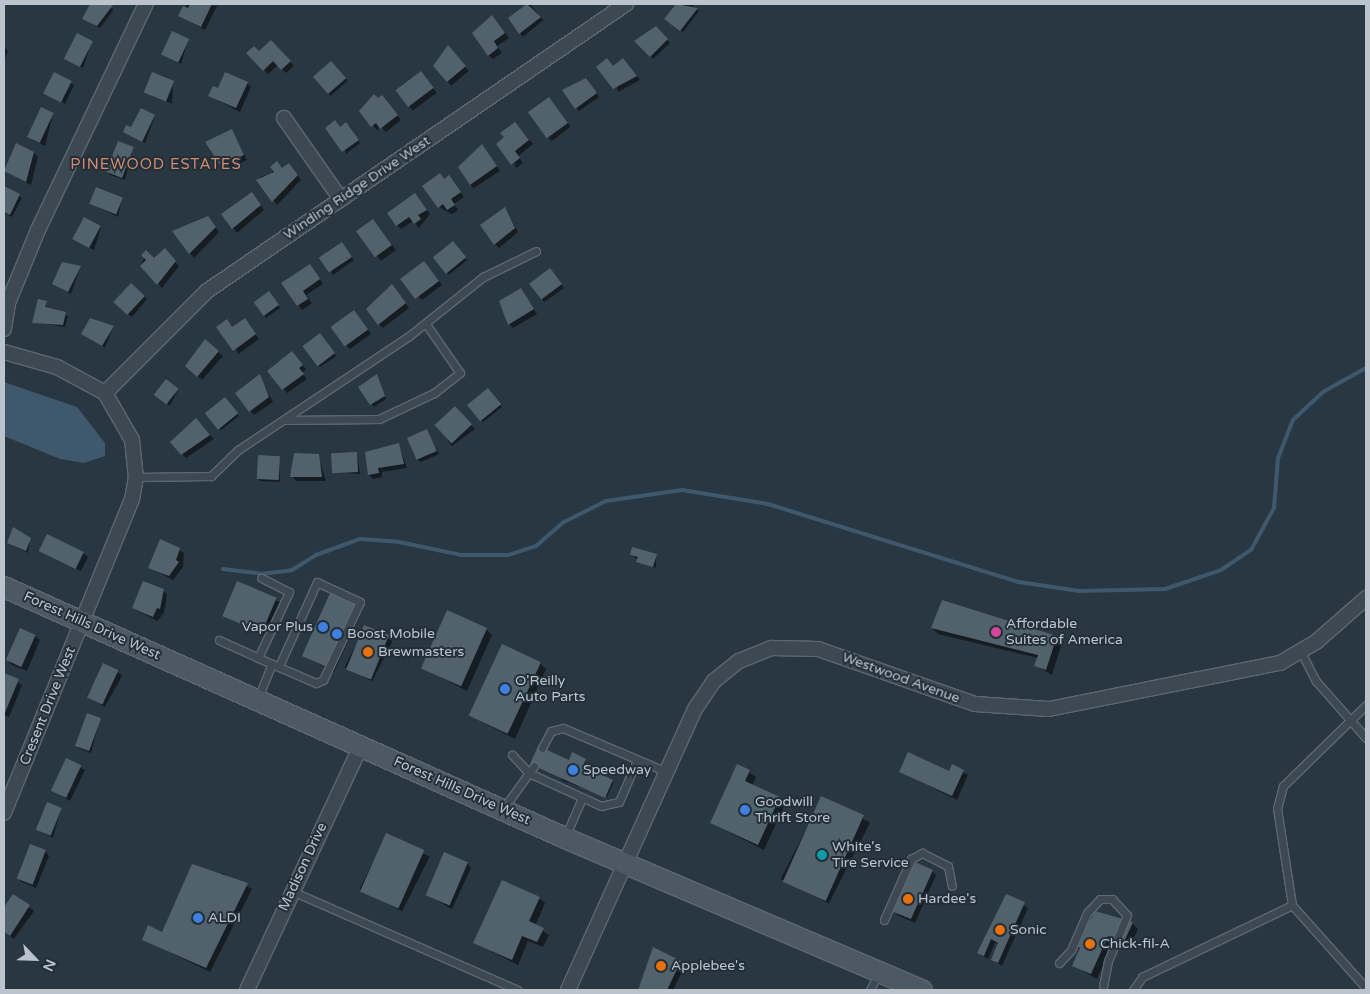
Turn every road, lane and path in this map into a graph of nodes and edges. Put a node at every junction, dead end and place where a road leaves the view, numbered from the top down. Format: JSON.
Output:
{"nodes":[{"id":1,"x":146,"y":4,"type":"edge"},
{"id":2,"x":626,"y":4,"type":"edge"},
{"id":3,"x":284,"y":118,"type":"dead end"},
{"id":4,"x":340,"y":198,"type":"junction"},
{"id":5,"x":536,"y":251,"type":"dead end"},
{"id":6,"x":426,"y":324,"type":"junction"},
{"id":7,"x":4,"y":329,"type":"edge"},
{"id":8,"x":4,"y":352,"type":"edge"},
{"id":9,"x":105,"y":393,"type":"junction"},
{"id":10,"x":284,"y":420,"type":"junction"},
{"id":11,"x":136,"y":477,"type":"junction"},
{"id":12,"x":261,"y":578,"type":"dead end"},
{"id":13,"x":4,"y":587,"type":"edge"},
{"id":14,"x":1366,"y":598,"type":"edge"},
{"id":15,"x":81,"y":623,"type":"junction"},
{"id":16,"x":219,"y":640,"type":"dead end"},
{"id":17,"x":1301,"y":652,"type":"junction"},
{"id":18,"x":258,"y":658,"type":"junction"},
{"id":19,"x":275,"y":665,"type":"junction"},
{"id":20,"x":257,"y":699,"type":"junction"},
{"id":21,"x":1366,"y":705,"type":"edge"},
{"id":22,"x":1349,"y":720,"type":"junction"},
{"id":23,"x":1366,"y":738,"type":"edge"},
{"id":24,"x":361,"y":745,"type":"junction"},
{"id":25,"x":542,"y":748,"type":"dead end"},
{"id":26,"x":512,"y":755,"type":"dead end"},
{"id":27,"x":637,"y":760,"type":"junction"},
{"id":28,"x":534,"y":766,"type":"dead end"},
{"id":29,"x":668,"y":772,"type":"junction"},
{"id":30,"x":528,"y":773,"type":"junction"},
{"id":31,"x":582,"y":798,"type":"junction"},
{"id":32,"x":503,"y":809,"type":"junction"},
{"id":33,"x":4,"y":813,"type":"edge"},
{"id":34,"x":565,"y":838,"type":"junction"},
{"id":35,"x":626,"y":865,"type":"junction"},
{"id":36,"x":952,"y":886,"type":"dead end"},
{"id":37,"x":292,"y":891,"type":"junction"},
{"id":38,"x":1292,"y":905,"type":"junction"},
{"id":39,"x":884,"y":920,"type":"dead end"},
{"id":40,"x":1059,"y":964,"type":"dead end"},
{"id":41,"x":879,"y":972,"type":"junction"},
{"id":42,"x":1103,"y":986,"type":"dead end"},
{"id":43,"x":1366,"y":988,"type":"edge"},
{"id":44,"x":247,"y":990,"type":"edge"},
{"id":45,"x":517,"y":990,"type":"edge"},
{"id":46,"x":568,"y":990,"type":"edge"},
{"id":47,"x":870,"y":990,"type":"edge"},
{"id":48,"x":922,"y":990,"type":"edge"},
{"id":49,"x":1132,"y":990,"type":"edge"}],
"edges":[{"from":1,"to":7,"type":"street"},
{"from":2,"to":4,"type":"street","name":"Winding Ridge Drive West"},
{"from":3,"to":4,"type":"street"},
{"from":4,"to":9,"type":"street","name":"Winding Ridge Drive West"},
{"from":5,"to":6,"type":"lane"},
{"from":6,"to":10,"type":"lane"},
{"from":6,"to":10,"type":"lane"},
{"from":8,"to":9,"type":"street"},
{"from":9,"to":11,"type":"street","name":"Cresent Drive West"},
{"from":10,"to":11,"type":"lane"},
{"from":11,"to":15,"type":"street","name":"Cresent Drive West"},
{"from":12,"to":18,"type":"lane"},
{"from":13,"to":15,"type":"main road","name":"Forest Hills Drive West"},
{"from":14,"to":17,"type":"street","name":"Westwood Avenue"},
{"from":15,"to":20,"type":"main road","name":"Forest Hills Drive West"},
{"from":15,"to":33,"type":"street","name":"Cresent Drive West"},
{"from":16,"to":18,"type":"lane"},
{"from":17,"to":22,"type":"lane"},
{"from":17,"to":29,"type":"street","name":"Westwood Avenue"},
{"from":18,"to":19,"type":"lane"},
{"from":19,"to":19,"type":"lane"},
{"from":19,"to":20,"type":"lane"},
{"from":20,"to":24,"type":"main road","name":"Forest Hills Drive West"},
{"from":21,"to":22,"type":"lane"},
{"from":22,"to":23,"type":"lane"},
{"from":22,"to":38,"type":"lane"},
{"from":24,"to":32,"type":"main road","name":"Forest Hills Drive West"},
{"from":24,"to":37,"type":"street","name":"Madison Drive"},
{"from":25,"to":27,"type":"lane"},
{"from":26,"to":30,"type":"lane"},
{"from":27,"to":29,"type":"lane"},
{"from":27,"to":31,"type":"lane"},
{"from":28,"to":30,"type":"lane"},
{"from":29,"to":35,"type":"street","name":"Westwood Avenue"},
{"from":30,"to":31,"type":"lane"},
{"from":30,"to":32,"type":"lane"},
{"from":31,"to":34,"type":"lane"},
{"from":32,"to":34,"type":"main road","name":"Forest Hills Drive West"},
{"from":34,"to":35,"type":"main road","name":"Forest Hills Drive West"},
{"from":35,"to":41,"type":"main road","name":"Forest Hills Drive West"},
{"from":35,"to":46,"type":"street","name":"Westwood Avenue"},
{"from":36,"to":39,"type":"lane"},
{"from":37,"to":44,"type":"street","name":"Madison Drive"},
{"from":37,"to":45,"type":"lane"},
{"from":38,"to":43,"type":"lane"},
{"from":38,"to":49,"type":"lane"},
{"from":40,"to":42,"type":"lane"},
{"from":41,"to":47,"type":"lane"},
{"from":41,"to":48,"type":"main road","name":"Forest Hills Drive West"}]}
